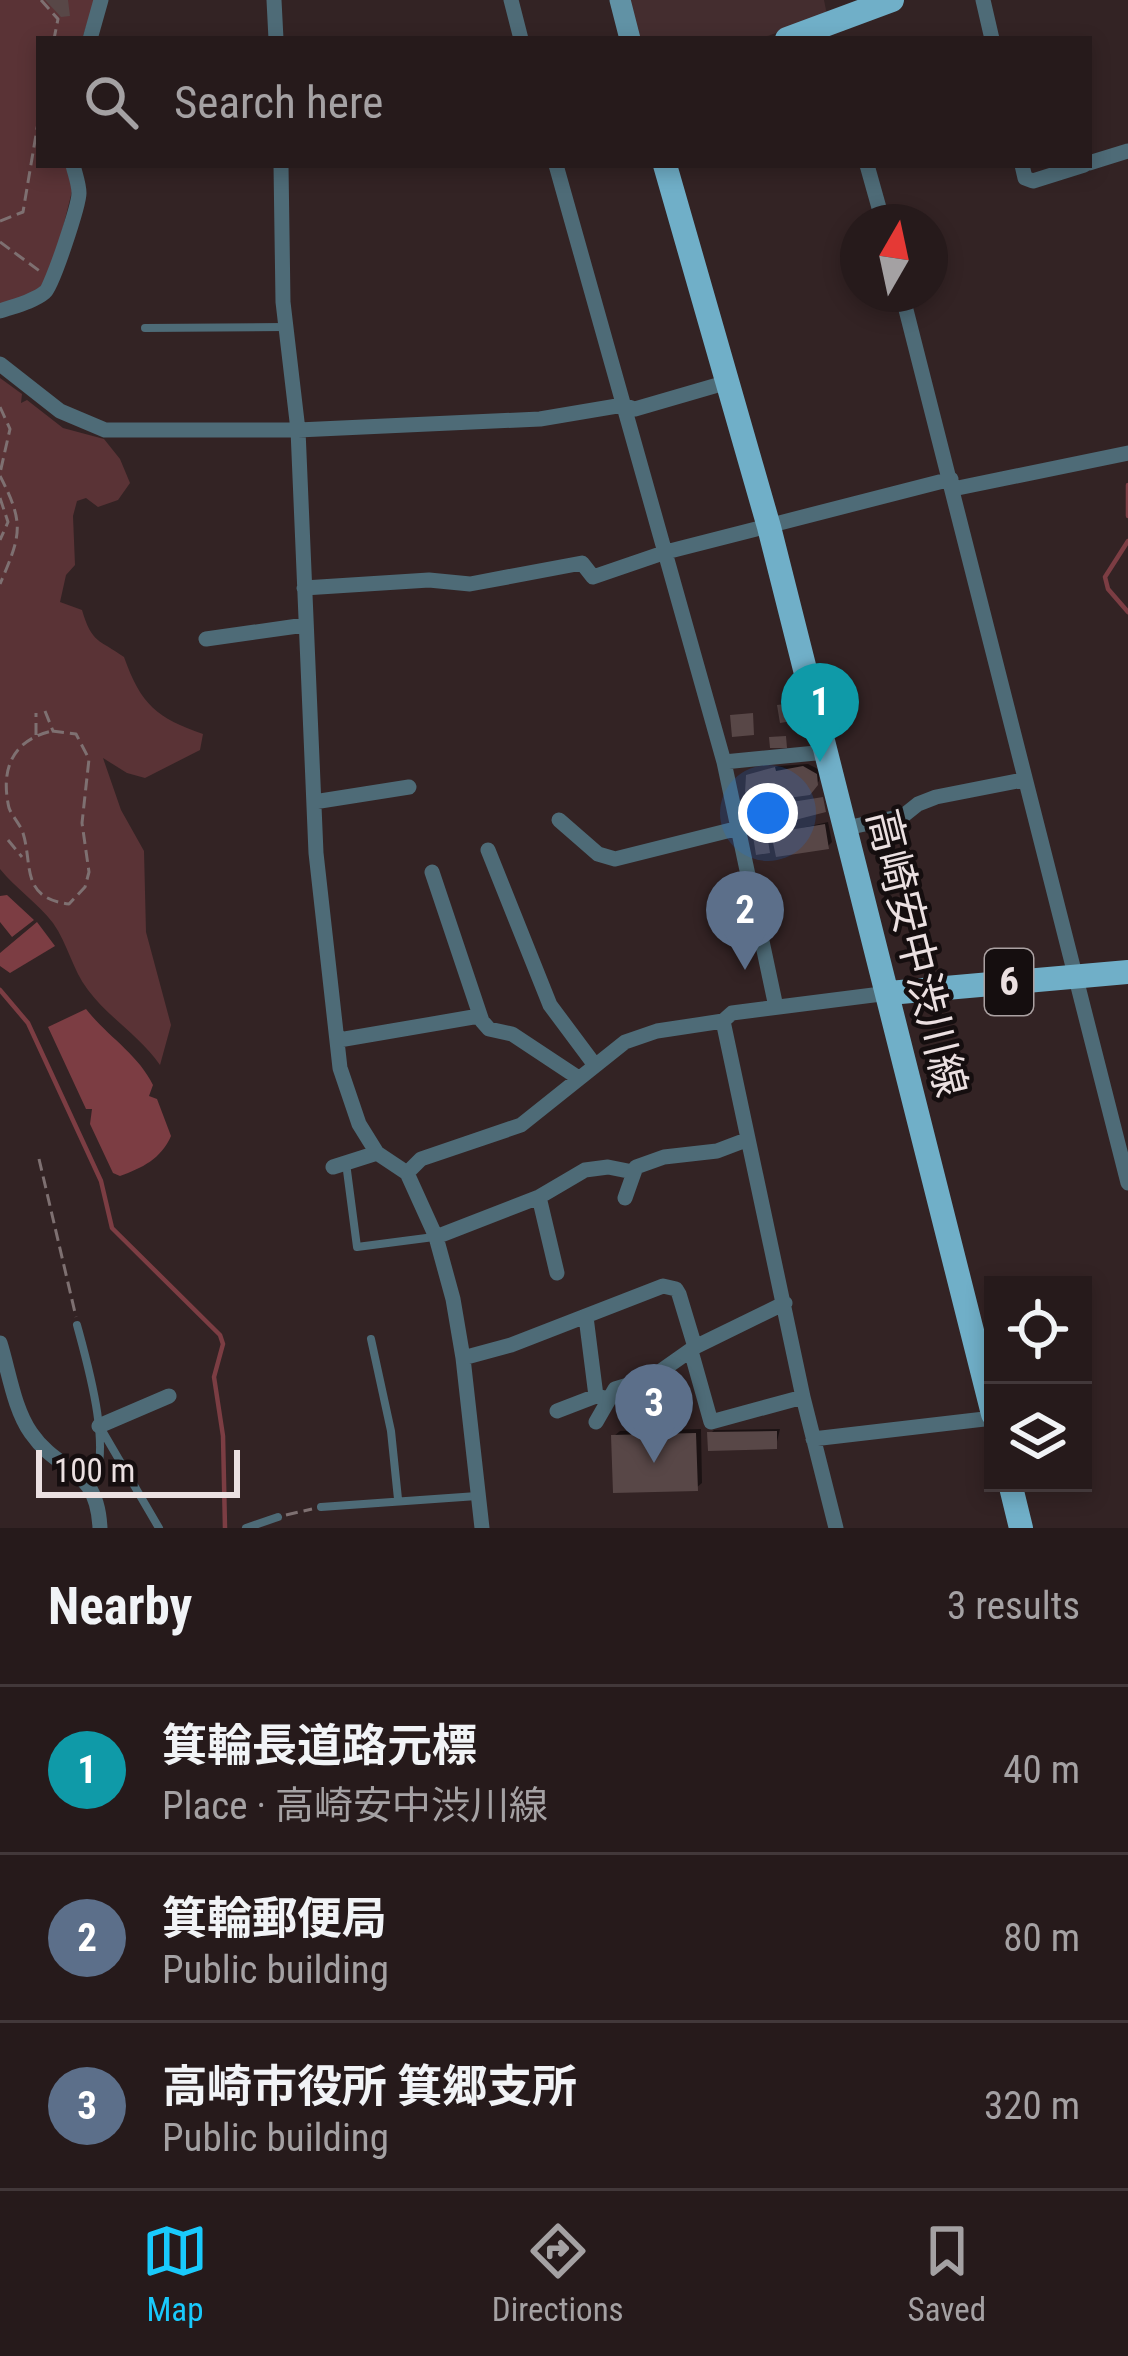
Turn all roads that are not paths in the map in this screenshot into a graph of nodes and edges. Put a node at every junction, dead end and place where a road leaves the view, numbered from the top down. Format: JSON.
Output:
{"nodes":[{"id":1,"x":101,"y":0,"type":"edge"},
{"id":2,"x":274,"y":0,"type":"edge"},
{"id":3,"x":511,"y":0,"type":"edge"},
{"id":4,"x":620,"y":0,"type":"edge"},
{"id":5,"x":892,"y":0,"type":"edge"},
{"id":6,"x":983,"y":0,"type":"edge"},
{"id":7,"x":833,"y":21,"type":"edge"},
{"id":8,"x":91,"y":36,"type":"edge"},
{"id":9,"x":276,"y":36,"type":"edge"},
{"id":10,"x":520,"y":36,"type":"edge"},
{"id":11,"x":629,"y":36,"type":"edge"},
{"id":12,"x":795,"y":36,"type":"edge"},
{"id":13,"x":991,"y":36,"type":"edge"},
{"id":14,"x":1128,"y":151,"type":"edge"},
{"id":15,"x":1092,"y":162,"type":"edge"},
{"id":16,"x":74,"y":168,"type":"edge"},
{"id":17,"x":281,"y":168,"type":"edge"},
{"id":18,"x":557,"y":168,"type":"edge"},
{"id":19,"x":666,"y":168,"type":"edge"},
{"id":20,"x":868,"y":168,"type":"edge"},
{"id":21,"x":1023,"y":168,"type":"edge"},
{"id":22,"x":1074,"y":168,"type":"edge"},
{"id":23,"x":878,"y":204,"type":"edge"},
{"id":24,"x":0,"y":311,"type":"edge"},
{"id":25,"x":907,"y":312,"type":"edge"},
{"id":26,"x":286,"y":327,"type":"junction"},
{"id":27,"x":145,"y":328,"type":"dead end"},
{"id":28,"x":0,"y":364,"type":"edge"},
{"id":29,"x":728,"y":382,"type":"junction"},
{"id":30,"x":623,"y":405,"type":"junction"},
{"id":31,"x":298,"y":430,"type":"junction"},
{"id":32,"x":1127,"y":452,"type":"edge"},
{"id":33,"x":952,"y":484,"type":"junction"},
{"id":34,"x":770,"y":527,"type":"junction"},
{"id":35,"x":666,"y":553,"type":"junction"},
{"id":36,"x":304,"y":588,"type":"junction"},
{"id":37,"x":305,"y":625,"type":"junction"},
{"id":38,"x":206,"y":639,"type":"dead end"},
{"id":39,"x":826,"y":752,"type":"junction"},
{"id":40,"x":724,"y":762,"type":"junction"},
{"id":41,"x":1023,"y":780,"type":"junction"},
{"id":42,"x":409,"y":787,"type":"dead end"},
{"id":43,"x":314,"y":802,"type":"junction"},
{"id":44,"x":559,"y":820,"type":"dead end"},
{"id":45,"x":739,"y":828,"type":"junction"},
{"id":46,"x":846,"y":828,"type":"junction"},
{"id":47,"x":488,"y":850,"type":"dead end"},
{"id":48,"x":432,"y":872,"type":"dead end"},
{"id":49,"x":1128,"y":972,"type":"edge"},
{"id":50,"x":1076,"y":976,"type":"junction"},
{"id":51,"x":890,"y":993,"type":"junction"},
{"id":52,"x":776,"y":1007,"type":"junction"},
{"id":53,"x":479,"y":1016,"type":"junction"},
{"id":54,"x":723,"y":1021,"type":"junction"},
{"id":55,"x":340,"y":1040,"type":"junction"},
{"id":56,"x":593,"y":1064,"type":"junction"},
{"id":57,"x":578,"y":1077,"type":"junction"},
{"id":58,"x":746,"y":1140,"type":"junction"},
{"id":59,"x":376,"y":1154,"type":"junction"},
{"id":60,"x":339,"y":1165,"type":"joint"},
{"id":61,"x":633,"y":1172,"type":"junction"},
{"id":62,"x":407,"y":1173,"type":"junction"},
{"id":63,"x":1128,"y":1183,"type":"edge"},
{"id":64,"x":539,"y":1197,"type":"junction"},
{"id":65,"x":625,"y":1198,"type":"dead end"},
{"id":66,"x":436,"y":1237,"type":"junction"},
{"id":67,"x":557,"y":1273,"type":"dead end"},
{"id":68,"x":785,"y":1303,"type":"junction"},
{"id":69,"x":586,"y":1317,"type":"junction"},
{"id":70,"x":77,"y":1325,"type":"road end"},
{"id":71,"x":370,"y":1339,"type":"dead end"},
{"id":72,"x":0,"y":1343,"type":"edge"},
{"id":73,"x":693,"y":1349,"type":"junction"},
{"id":74,"x":463,"y":1358,"type":"junction"},
{"id":75,"x":985,"y":1384,"type":"edge"},
{"id":76,"x":169,"y":1396,"type":"dead end"},
{"id":77,"x":803,"y":1397,"type":"junction"},
{"id":78,"x":602,"y":1398,"type":"junction"},
{"id":79,"x":557,"y":1411,"type":"dead end"},
{"id":80,"x":984,"y":1417,"type":"edge"},
{"id":81,"x":596,"y":1422,"type":"dead end"},
{"id":82,"x":99,"y":1426,"type":"junction"},
{"id":83,"x":813,"y":1439,"type":"junction"},
{"id":84,"x":91,"y":1486,"type":"junction"},
{"id":85,"x":1012,"y":1492,"type":"edge"},
{"id":86,"x":479,"y":1496,"type":"junction"},
{"id":87,"x":398,"y":1499,"type":"junction"},
{"id":88,"x":321,"y":1507,"type":"road end"},
{"id":89,"x":278,"y":1517,"type":"road end"},
{"id":90,"x":100,"y":1528,"type":"edge"},
{"id":91,"x":159,"y":1528,"type":"edge"},
{"id":92,"x":246,"y":1528,"type":"edge"},
{"id":93,"x":482,"y":1528,"type":"edge"},
{"id":94,"x":836,"y":1528,"type":"edge"},
{"id":95,"x":1021,"y":1528,"type":"edge"}],
"edges":[{"from":1,"to":8,"type":"street"},
{"from":2,"to":9,"type":"street"},
{"from":3,"to":10,"type":"street"},
{"from":4,"to":11,"type":"main road"},
{"from":5,"to":7,"type":"main road"},
{"from":6,"to":13,"type":"street"},
{"from":7,"to":12,"type":"main road"},
{"from":14,"to":15,"type":"street"},
{"from":16,"to":24,"type":"street"},
{"from":17,"to":26,"type":"street"},
{"from":18,"to":30,"type":"street"},
{"from":19,"to":29,"type":"main road","name":"高崎安中渋川線"},
{"from":20,"to":23,"type":"street"},
{"from":21,"to":22,"type":"street"},
{"from":25,"to":33,"type":"street"},
{"from":26,"to":27,"type":"lane"},
{"from":26,"to":31,"type":"street"},
{"from":28,"to":31,"type":"street"},
{"from":29,"to":30,"type":"street"},
{"from":29,"to":34,"type":"main road","name":"高崎安中渋川線"},
{"from":30,"to":31,"type":"street"},
{"from":30,"to":35,"type":"street"},
{"from":31,"to":36,"type":"street"},
{"from":32,"to":33,"type":"street"},
{"from":33,"to":34,"type":"street"},
{"from":33,"to":41,"type":"street"},
{"from":34,"to":35,"type":"street"},
{"from":34,"to":39,"type":"main road","name":"高崎安中渋川線"},
{"from":35,"to":36,"type":"street"},
{"from":35,"to":40,"type":"street"},
{"from":36,"to":37,"type":"street"},
{"from":37,"to":38,"type":"street"},
{"from":37,"to":43,"type":"street"},
{"from":39,"to":40,"type":"street"},
{"from":39,"to":46,"type":"main road","name":"高崎安中渋川線"},
{"from":40,"to":45,"type":"street"},
{"from":41,"to":46,"type":"street"},
{"from":41,"to":50,"type":"street"},
{"from":42,"to":43,"type":"street"},
{"from":43,"to":55,"type":"street"},
{"from":44,"to":45,"type":"street"},
{"from":45,"to":52,"type":"street"},
{"from":46,"to":51,"type":"main road","name":"高崎安中渋川線"},
{"from":47,"to":56,"type":"street"},
{"from":48,"to":53,"type":"street"},
{"from":49,"to":50,"type":"main road","number":"6"},
{"from":50,"to":51,"type":"main road","number":"6"},
{"from":50,"to":63,"type":"street"},
{"from":51,"to":52,"type":"street"},
{"from":51,"to":75,"type":"main road","name":"高崎安中渋川線"},
{"from":52,"to":54,"type":"street"},
{"from":53,"to":55,"type":"street"},
{"from":53,"to":57,"type":"street"},
{"from":54,"to":56,"type":"street"},
{"from":54,"to":58,"type":"street"},
{"from":55,"to":59,"type":"street"},
{"from":56,"to":57,"type":"street"},
{"from":57,"to":62,"type":"street"},
{"from":58,"to":61,"type":"street"},
{"from":58,"to":68,"type":"street"},
{"from":59,"to":60,"type":"street"},
{"from":59,"to":62,"type":"street"},
{"from":60,"to":66,"type":"lane"},
{"from":61,"to":64,"type":"street"},
{"from":61,"to":65,"type":"street"},
{"from":62,"to":66,"type":"street"},
{"from":64,"to":66,"type":"street"},
{"from":64,"to":67,"type":"street"},
{"from":66,"to":74,"type":"street"},
{"from":68,"to":73,"type":"street"},
{"from":68,"to":77,"type":"street"},
{"from":69,"to":73,"type":"street"},
{"from":69,"to":74,"type":"street"},
{"from":69,"to":78,"type":"street"},
{"from":70,"to":82,"type":"lane"},
{"from":71,"to":87,"type":"lane"},
{"from":72,"to":84,"type":"street"},
{"from":73,"to":77,"type":"street"},
{"from":73,"to":78,"type":"street"},
{"from":74,"to":86,"type":"street"},
{"from":76,"to":82,"type":"street"},
{"from":77,"to":83,"type":"street"},
{"from":78,"to":79,"type":"street"},
{"from":78,"to":81,"type":"street"},
{"from":80,"to":83,"type":"street"},
{"from":82,"to":84,"type":"lane"},
{"from":82,"to":91,"type":"lane"},
{"from":83,"to":94,"type":"street"},
{"from":84,"to":90,"type":"street"},
{"from":85,"to":95,"type":"main road"},
{"from":86,"to":87,"type":"lane"},
{"from":86,"to":93,"type":"street"},
{"from":87,"to":88,"type":"lane"},
{"from":89,"to":92,"type":"lane"}]}
